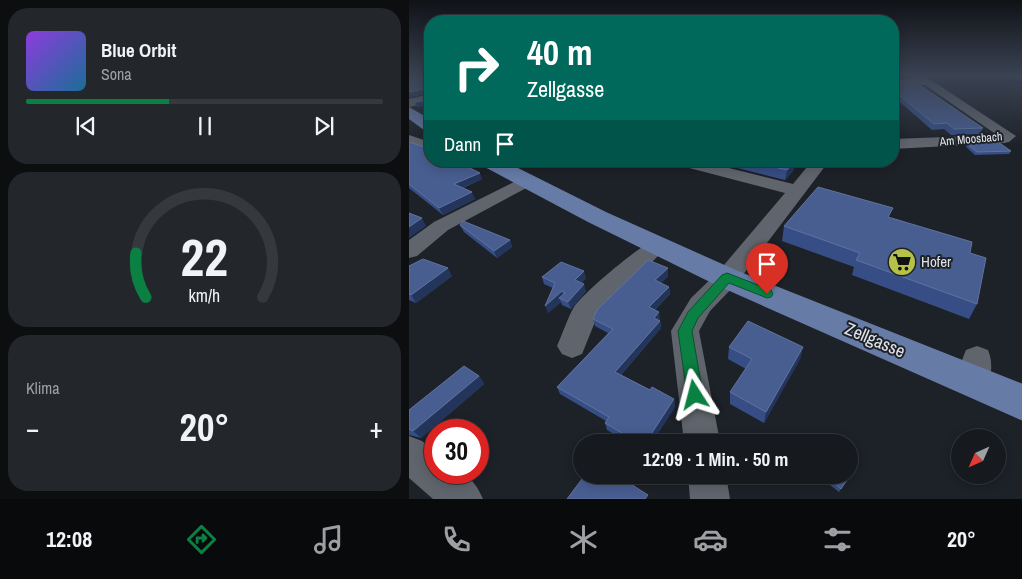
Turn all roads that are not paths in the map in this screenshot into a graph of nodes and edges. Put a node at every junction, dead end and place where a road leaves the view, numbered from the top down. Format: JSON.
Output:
{"nodes":[{"id":1,"x":421,"y":99,"type":"edge"},
{"id":2,"x":953,"y":99,"type":"edge"},
{"id":3,"x":410,"y":110,"type":"edge"},
{"id":4,"x":424,"y":110,"type":"edge"},
{"id":5,"x":424,"y":122,"type":"edge"},
{"id":6,"x":424,"y":129,"type":"edge"},
{"id":7,"x":409,"y":133,"type":"edge"},
{"id":8,"x":409,"y":139,"type":"edge"},
{"id":9,"x":913,"y":143,"type":"junction"},
{"id":10,"x":899,"y":144,"type":"edge"},
{"id":11,"x":424,"y":145,"type":"edge"},
{"id":12,"x":929,"y":158,"type":"dead end"},
{"id":13,"x":501,"y":167,"type":"edge"},
{"id":14,"x":703,"y":167,"type":"edge"},
{"id":15,"x":810,"y":167,"type":"edge"},
{"id":16,"x":527,"y":180,"type":"junction"},
{"id":17,"x":797,"y":191,"type":"junction"},
{"id":18,"x":657,"y":246,"type":"junction"},
{"id":19,"x":409,"y":251,"type":"edge"},
{"id":20,"x":727,"y":278,"type":"junction"},
{"id":21,"x":572,"y":346,"type":"dead end"},
{"id":22,"x":1022,"y":403,"type":"edge"},
{"id":23,"x":701,"y":434,"type":"edge"},
{"id":24,"x":409,"y":454,"type":"edge"},
{"id":25,"x":708,"y":484,"type":"edge"},
{"id":26,"x":463,"y":499,"type":"edge"},
{"id":27,"x":710,"y":499,"type":"edge"}],
"edges":[{"from":1,"to":3,"type":"street"},
{"from":2,"to":9,"type":"street","name":"Am Moosbach"},
{"from":3,"to":4,"type":"street"},
{"from":3,"to":5,"type":"main road"},
{"from":6,"to":7,"type":"street"},
{"from":8,"to":11,"type":"street"},
{"from":9,"to":10,"type":"street"},
{"from":9,"to":12,"type":"street"},
{"from":13,"to":16,"type":"main road","name":"Zellgasse"},
{"from":14,"to":17,"type":"street"},
{"from":15,"to":17,"type":"street"},
{"from":16,"to":18,"type":"main road","name":"Zellgasse"},
{"from":16,"to":19,"type":"street"},
{"from":17,"to":20,"type":"street"},
{"from":18,"to":20,"type":"main road","name":"Zellgasse"},
{"from":18,"to":21,"type":"street"},
{"from":20,"to":22,"type":"main road","name":"Zellgasse"},
{"from":20,"to":23,"type":"street"},
{"from":24,"to":26,"type":"street"},
{"from":25,"to":27,"type":"street"}]}
